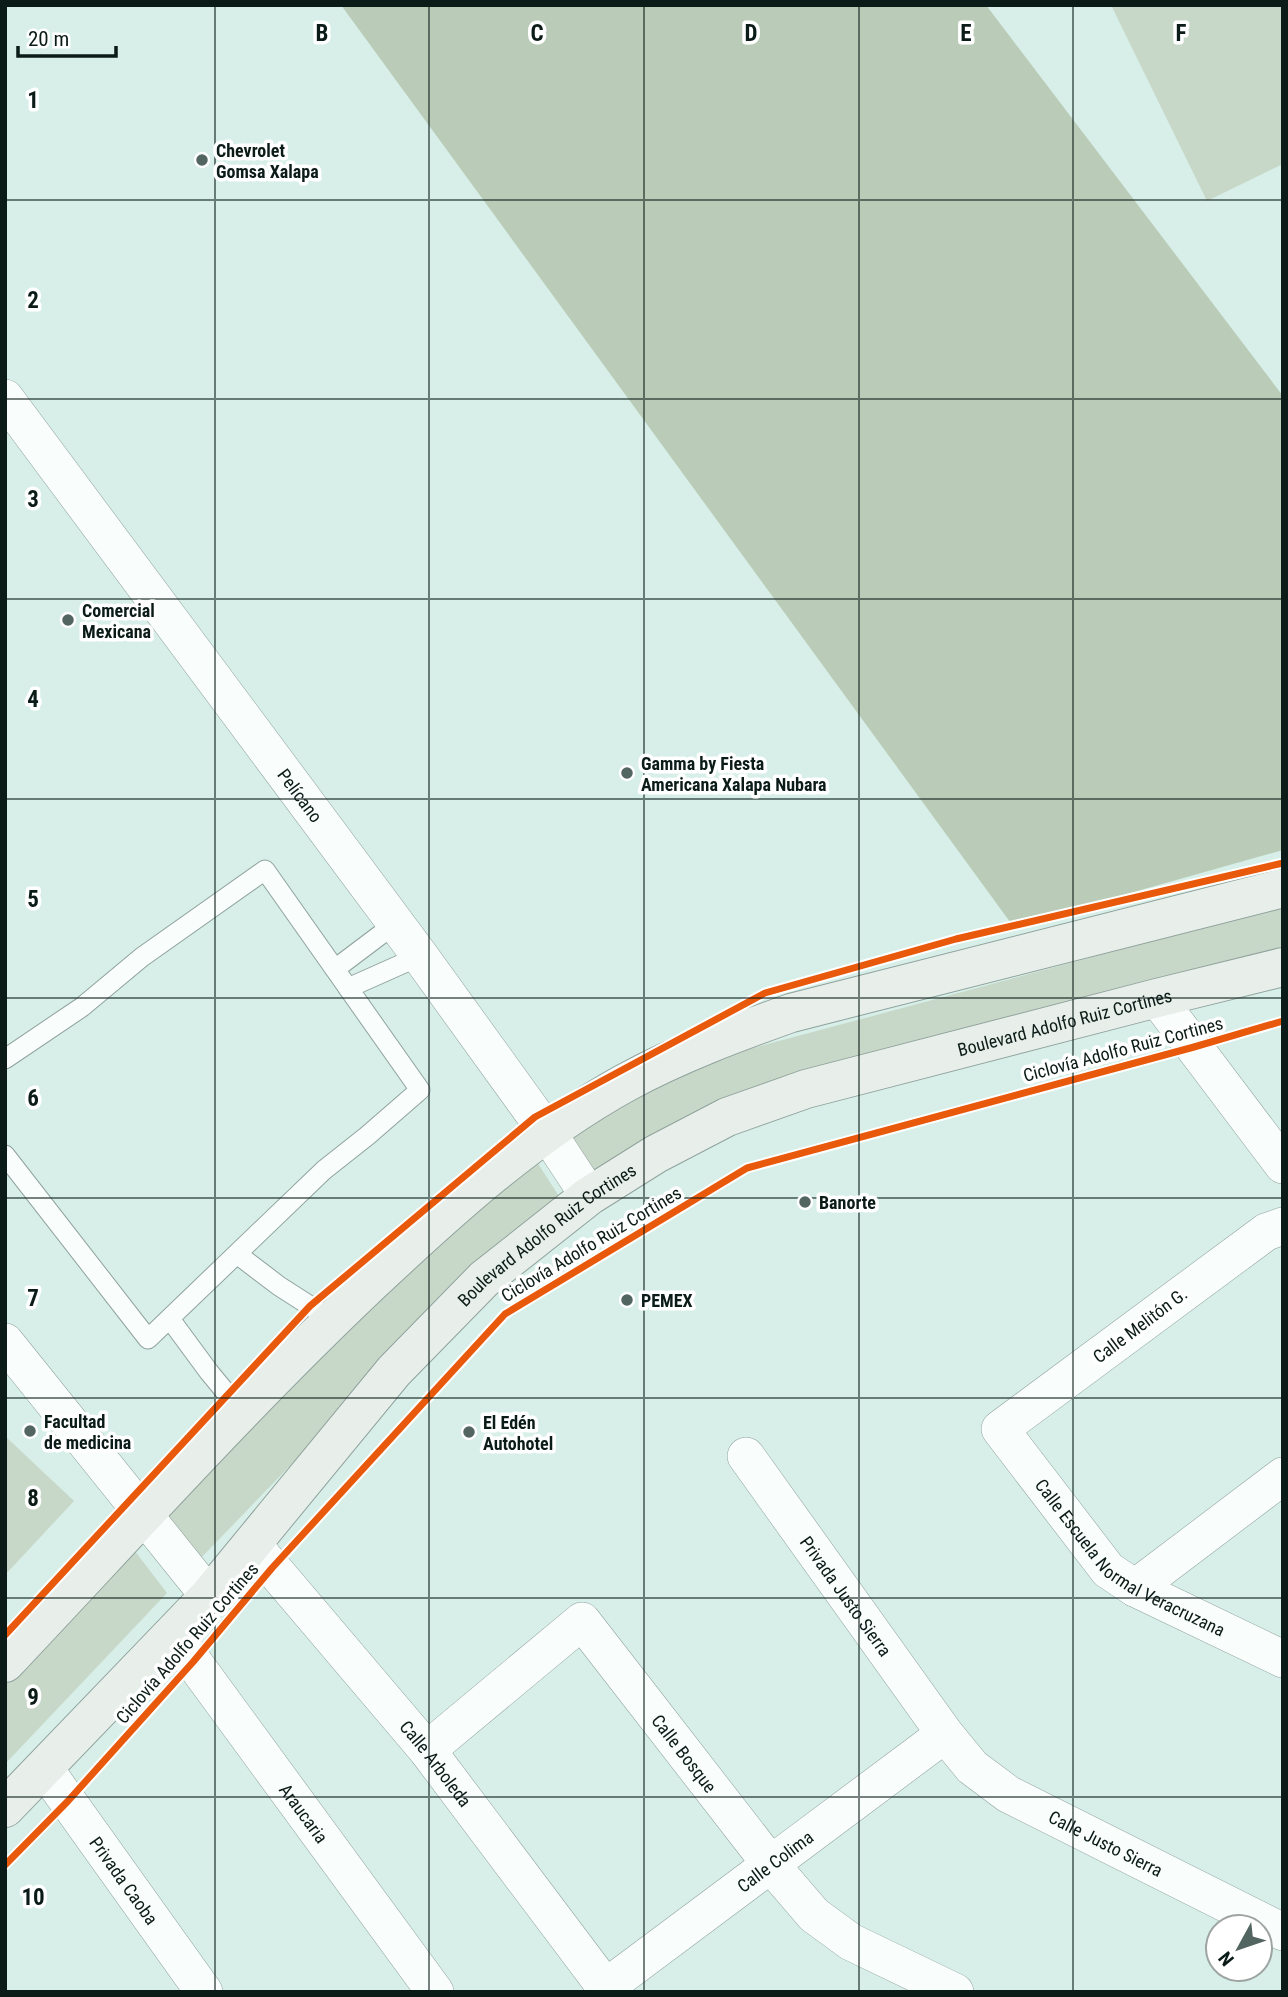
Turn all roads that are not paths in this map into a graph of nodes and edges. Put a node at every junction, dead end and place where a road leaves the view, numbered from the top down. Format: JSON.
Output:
{"nodes":[{"id":1,"x":5,"y":398,"type":"edge"},
{"id":2,"x":1283,"y":888,"type":"edge"},
{"id":3,"x":396,"y":923,"type":"junction"},
{"id":4,"x":420,"y":956,"type":"junction"},
{"id":5,"x":1283,"y":967,"type":"edge"},
{"id":6,"x":335,"y":970,"type":"junction"},
{"id":7,"x":348,"y":988,"type":"junction"},
{"id":8,"x":1157,"y":998,"type":"junction"},
{"id":9,"x":5,"y":1059,"type":"edge"},
{"id":10,"x":547,"y":1132,"type":"junction"},
{"id":11,"x":5,"y":1155,"type":"edge"},
{"id":12,"x":1283,"y":1165,"type":"edge"},
{"id":13,"x":589,"y":1196,"type":"junction"},
{"id":14,"x":1283,"y":1226,"type":"edge"},
{"id":15,"x":237,"y":1254,"type":"junction"},
{"id":16,"x":170,"y":1319,"type":"junction"},
{"id":17,"x":332,"y":1320,"type":"junction"},
{"id":18,"x":5,"y":1342,"type":"edge"},
{"id":19,"x":242,"y":1412,"type":"junction"},
{"id":20,"x":1000,"y":1429,"type":"joint"},
{"id":21,"x":746,"y":1456,"type":"dead end"},
{"id":22,"x":1283,"y":1476,"type":"edge"},
{"id":23,"x":143,"y":1516,"type":"junction"},
{"id":24,"x":253,"y":1545,"type":"junction"},
{"id":25,"x":1135,"y":1588,"type":"junction"},
{"id":26,"x":209,"y":1596,"type":"junction"},
{"id":27,"x":173,"y":1634,"type":"junction"},
{"id":28,"x":1283,"y":1659,"type":"edge"},
{"id":29,"x":5,"y":1663,"type":"edge"},
{"id":30,"x":945,"y":1734,"type":"junction"},
{"id":31,"x":427,"y":1750,"type":"junction"},
{"id":32,"x":44,"y":1768,"type":"junction"},
{"id":33,"x":5,"y":1808,"type":"edge"},
{"id":34,"x":772,"y":1866,"type":"junction"},
{"id":35,"x":1283,"y":1932,"type":"edge"},
{"id":36,"x":607,"y":1990,"type":"edge"},
{"id":37,"x":204,"y":1992,"type":"edge"},
{"id":38,"x":435,"y":1992,"type":"edge"},
{"id":39,"x":955,"y":1992,"type":"edge"}],
"edges":[{"from":1,"to":3,"type":"street","name":"Pelícano"},
{"from":2,"to":10,"type":"main road"},
{"from":3,"to":4,"type":"street","name":"Pelícano"},
{"from":3,"to":6,"type":"lane"},
{"from":4,"to":7,"type":"lane"},
{"from":4,"to":10,"type":"street","name":"Pelícano"},
{"from":5,"to":8,"type":"main road","name":"Boulevard Adolfo Ruiz Cortines"},
{"from":6,"to":7,"type":"lane"},
{"from":6,"to":9,"type":"lane"},
{"from":7,"to":15,"type":"lane"},
{"from":8,"to":12,"type":"street"},
{"from":8,"to":13,"type":"main road","name":"Boulevard Adolfo Ruiz Cortines"},
{"from":10,"to":13,"type":"street","name":"Pelícano"},
{"from":10,"to":17,"type":"main road"},
{"from":11,"to":16,"type":"lane"},
{"from":13,"to":24,"type":"main road","name":"Boulevard Adolfo Ruiz Cortines"},
{"from":14,"to":20,"type":"street","name":"Calle Melitón G."},
{"from":15,"to":16,"type":"lane"},
{"from":15,"to":17,"type":"lane"},
{"from":16,"to":19,"type":"lane"},
{"from":17,"to":19,"type":"main road"},
{"from":18,"to":23,"type":"street"},
{"from":19,"to":23,"type":"main road"},
{"from":20,"to":25,"type":"street","name":"Calle Escuela Normal Veracruzana"},
{"from":21,"to":30,"type":"street","name":"Privada Justo Sierra"},
{"from":22,"to":25,"type":"street"},
{"from":23,"to":26,"type":"street"},
{"from":23,"to":29,"type":"main road"},
{"from":24,"to":26,"type":"main road","name":"Boulevard Adolfo Ruiz Cortines"},
{"from":24,"to":31,"type":"street","name":"Calle Arboleda"},
{"from":25,"to":28,"type":"street","name":"Calle Escuela Normal Veracruzana"},
{"from":26,"to":27,"type":"main road","name":"Boulevard Adolfo Ruiz Cortines"},
{"from":27,"to":32,"type":"main road","name":"Boulevard Adolfo Ruiz Cortines"},
{"from":27,"to":38,"type":"street","name":"Araucaria"},
{"from":30,"to":34,"type":"street","name":"Calle Colima"},
{"from":30,"to":35,"type":"street","name":"Calle Justo Sierra"},
{"from":31,"to":34,"type":"street","name":"Calle Bosque"},
{"from":31,"to":36,"type":"street","name":"Calle Arboleda"},
{"from":32,"to":33,"type":"main road","name":"Boulevard Adolfo Ruiz Cortines"},
{"from":32,"to":37,"type":"street","name":"Privada Caoba"},
{"from":34,"to":36,"type":"street","name":"Calle Colima"},
{"from":34,"to":39,"type":"street","name":"Calle Bosque"}]}
